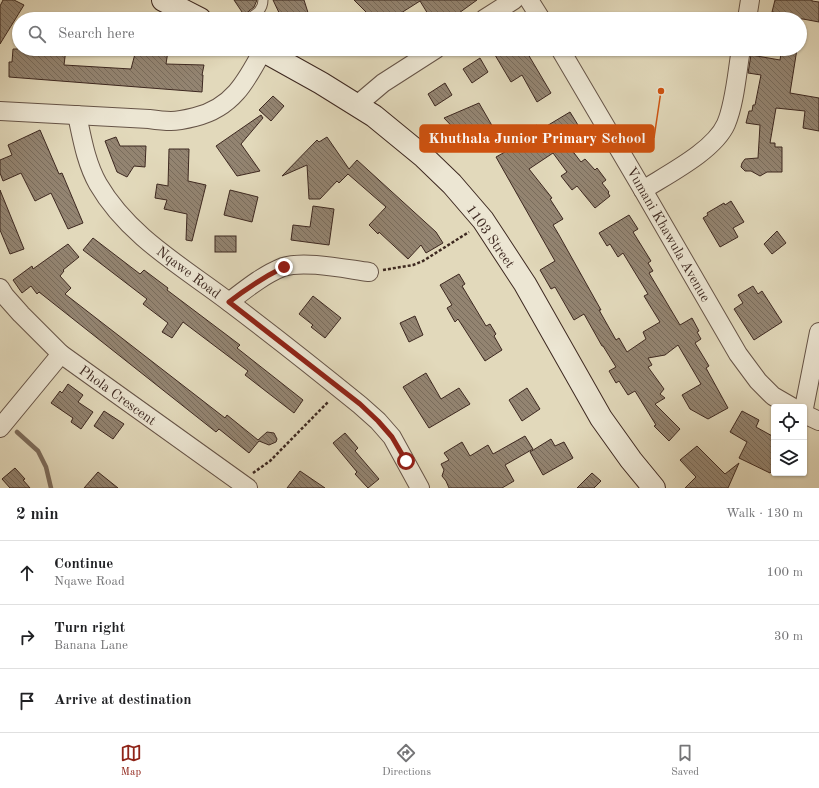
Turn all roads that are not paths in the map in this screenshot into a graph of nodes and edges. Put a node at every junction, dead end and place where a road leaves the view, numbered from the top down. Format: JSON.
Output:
{"nodes":[{"id":1,"x":163,"y":0,"type":"edge"},
{"id":2,"x":263,"y":0,"type":"edge"},
{"id":3,"x":514,"y":0,"type":"edge"},
{"id":4,"x":529,"y":0,"type":"edge"},
{"id":5,"x":750,"y":0,"type":"edge"},
{"id":6,"x":186,"y":12,"type":"edge"},
{"id":7,"x":259,"y":12,"type":"edge"},
{"id":8,"x":495,"y":12,"type":"edge"},
{"id":9,"x":537,"y":12,"type":"edge"},
{"id":10,"x":748,"y":12,"type":"edge"},
{"id":11,"x":258,"y":56,"type":"edge"},
{"id":12,"x":271,"y":56,"type":"edge"},
{"id":13,"x":425,"y":56,"type":"edge"},
{"id":14,"x":564,"y":56,"type":"edge"},
{"id":15,"x":740,"y":56,"type":"edge"},
{"id":16,"x":357,"y":105,"type":"junction"},
{"id":17,"x":0,"y":111,"type":"edge"},
{"id":18,"x":77,"y":115,"type":"junction"},
{"id":19,"x":643,"y":190,"type":"junction"},
{"id":20,"x":369,"y":272,"type":"road end"},
{"id":21,"x":0,"y":288,"type":"edge"},
{"id":22,"x":229,"y":302,"type":"junction"},
{"id":23,"x":819,"y":332,"type":"edge"},
{"id":24,"x":61,"y":354,"type":"junction"},
{"id":25,"x":787,"y":404,"type":"edge"},
{"id":26,"x":805,"y":404,"type":"edge"},
{"id":27,"x":807,"y":415,"type":"edge"},
{"id":28,"x":819,"y":421,"type":"edge"},
{"id":29,"x":0,"y":428,"type":"edge"},
{"id":30,"x":244,"y":484,"type":"edge"},
{"id":31,"x":420,"y":488,"type":"edge"},
{"id":32,"x":654,"y":488,"type":"edge"}],
"edges":[{"from":1,"to":6,"type":"street"},
{"from":2,"to":7,"type":"lane"},
{"from":3,"to":8,"type":"street"},
{"from":4,"to":9,"type":"street"},
{"from":5,"to":10,"type":"street"},
{"from":11,"to":18,"type":"street"},
{"from":12,"to":16,"type":"street","name":"1103 Street"},
{"from":13,"to":16,"type":"street"},
{"from":14,"to":19,"type":"street","name":"Vumani Khawula Avenue"},
{"from":15,"to":19,"type":"street"},
{"from":16,"to":32,"type":"street","name":"1103 Street"},
{"from":17,"to":18,"type":"street"},
{"from":18,"to":22,"type":"street","name":"Nqawe Road"},
{"from":19,"to":25,"type":"street","name":"Vumani Khawula Avenue"},
{"from":20,"to":22,"type":"street"},
{"from":21,"to":24,"type":"street","name":"Phola Crescent"},
{"from":22,"to":31,"type":"street","name":"Nqawe Road"},
{"from":23,"to":26,"type":"street"},
{"from":24,"to":29,"type":"street"},
{"from":24,"to":30,"type":"street","name":"Phola Crescent"},
{"from":27,"to":28,"type":"street"}]}
